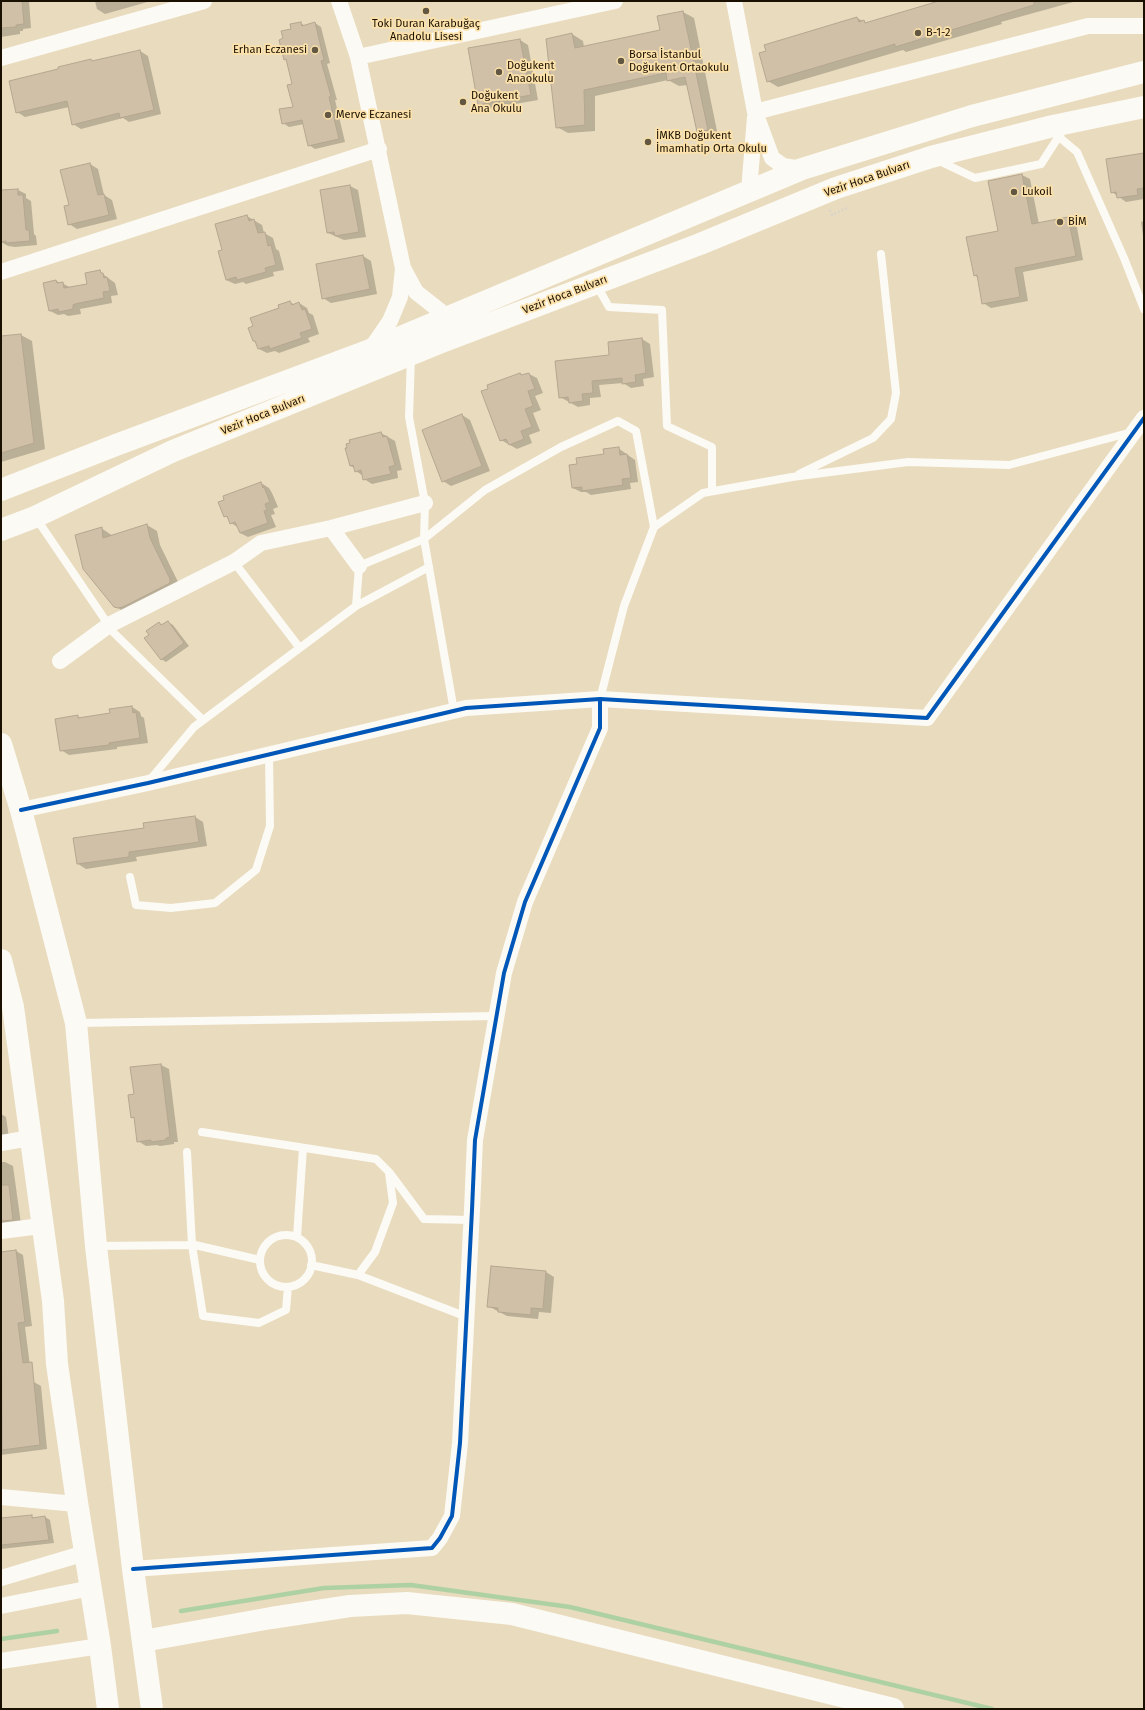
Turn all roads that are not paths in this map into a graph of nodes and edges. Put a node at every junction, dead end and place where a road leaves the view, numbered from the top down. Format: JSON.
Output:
{"nodes":[{"id":1,"x":204,"y":1,"type":"edge"},
{"id":2,"x":339,"y":1,"type":"edge"},
{"id":3,"x":615,"y":1,"type":"edge"},
{"id":4,"x":734,"y":1,"type":"edge"},
{"id":5,"x":1144,"y":26,"type":"edge"},
{"id":6,"x":358,"y":57,"type":"junction"},
{"id":7,"x":1,"y":58,"type":"edge"},
{"id":8,"x":1144,"y":72,"type":"edge"},
{"id":9,"x":1144,"y":107,"type":"edge"},
{"id":10,"x":755,"y":112,"type":"junction"},
{"id":11,"x":1063,"y":130,"type":"junction"},
{"id":12,"x":379,"y":149,"type":"junction"},
{"id":13,"x":931,"y":157,"type":"junction"},
{"id":14,"x":802,"y":169,"type":"junction"},
{"id":15,"x":749,"y":191,"type":"junction"},
{"id":16,"x":881,"y":254,"type":"dead end"},
{"id":17,"x":403,"y":268,"type":"junction"},
{"id":18,"x":1,"y":272,"type":"edge"},
{"id":19,"x":595,"y":284,"type":"junction"},
{"id":20,"x":1144,"y":309,"type":"edge"},
{"id":21,"x":448,"y":318,"type":"junction"},
{"id":22,"x":370,"y":350,"type":"junction"},
{"id":23,"x":411,"y":355,"type":"junction"},
{"id":24,"x":1144,"y":418,"type":"edge"},
{"id":25,"x":1135,"y":431,"type":"junction"},
{"id":26,"x":792,"y":477,"type":"junction"},
{"id":27,"x":1,"y":490,"type":"edge"},
{"id":28,"x":712,"y":491,"type":"junction"},
{"id":29,"x":425,"y":503,"type":"junction"},
{"id":30,"x":35,"y":516,"type":"junction"},
{"id":31,"x":654,"y":527,"type":"junction"},
{"id":32,"x":331,"y":528,"type":"junction"},
{"id":33,"x":1,"y":530,"type":"edge"},
{"id":34,"x":424,"y":539,"type":"junction"},
{"id":35,"x":234,"y":562,"type":"junction"},
{"id":36,"x":359,"y":566,"type":"junction"},
{"id":37,"x":429,"y":567,"type":"junction"},
{"id":38,"x":356,"y":606,"type":"junction"},
{"id":39,"x":109,"y":625,"type":"junction"},
{"id":40,"x":299,"y":647,"type":"junction"},
{"id":41,"x":60,"y":661,"type":"dead end"},
{"id":42,"x":600,"y":699,"type":"junction"},
{"id":43,"x":454,"y":711,"type":"junction"},
{"id":44,"x":203,"y":720,"type":"junction"},
{"id":45,"x":1,"y":744,"type":"edge"},
{"id":46,"x":269,"y":754,"type":"junction"},
{"id":47,"x":148,"y":783,"type":"junction"},
{"id":48,"x":22,"y":810,"type":"junction"},
{"id":49,"x":130,"y":877,"type":"dead end"},
{"id":50,"x":1,"y":960,"type":"edge"},
{"id":51,"x":496,"y":1016,"type":"junction"},
{"id":52,"x":76,"y":1023,"type":"junction"},
{"id":53,"x":202,"y":1132,"type":"dead end"},
{"id":54,"x":31,"y":1138,"type":"junction"},
{"id":55,"x":1,"y":1143,"type":"edge"},
{"id":56,"x":303,"y":1148,"type":"junction"},
{"id":57,"x":187,"y":1152,"type":"dead end"},
{"id":58,"x":389,"y":1172,"type":"junction"},
{"id":59,"x":472,"y":1220,"type":"junction"},
{"id":60,"x":41,"y":1226,"type":"junction"},
{"id":61,"x":1,"y":1231,"type":"edge"},
{"id":62,"x":297,"y":1237,"type":"junction"},
{"id":63,"x":192,"y":1245,"type":"junction"},
{"id":64,"x":96,"y":1246,"type":"junction"},
{"id":65,"x":260,"y":1260,"type":"junction"},
{"id":66,"x":312,"y":1265,"type":"junction"},
{"id":67,"x":358,"y":1275,"type":"junction"},
{"id":68,"x":288,"y":1287,"type":"junction"},
{"id":69,"x":467,"y":1317,"type":"junction"},
{"id":70,"x":1,"y":1497,"type":"edge"},
{"id":71,"x":77,"y":1502,"type":"junction"},
{"id":72,"x":85,"y":1553,"type":"junction"},
{"id":73,"x":133,"y":1569,"type":"junction"},
{"id":74,"x":1,"y":1578,"type":"edge"},
{"id":75,"x":91,"y":1588,"type":"junction"},
{"id":76,"x":1,"y":1606,"type":"edge"},
{"id":77,"x":143,"y":1641,"type":"junction"},
{"id":78,"x":100,"y":1646,"type":"junction"},
{"id":79,"x":1,"y":1661,"type":"edge"},
{"id":80,"x":108,"y":1709,"type":"edge"},
{"id":81,"x":152,"y":1709,"type":"edge"},
{"id":82,"x":893,"y":1709,"type":"edge"}],
"edges":[{"from":1,"to":7,"type":"street"},
{"from":2,"to":6,"type":"street"},
{"from":3,"to":6,"type":"street"},
{"from":4,"to":10,"type":"street"},
{"from":5,"to":10,"type":"street"},
{"from":6,"to":12,"type":"street"},
{"from":8,"to":14,"type":"main road","name":"Vezir Hoca Bulvarı"},
{"from":9,"to":11,"type":"main road","name":"Vezir Hoca Bulvarı"},
{"from":10,"to":14,"type":"street"},
{"from":10,"to":15,"type":"street"},
{"from":11,"to":13,"type":"main road","name":"Vezir Hoca Bulvarı"},
{"from":11,"to":13,"type":"lane"},
{"from":11,"to":20,"type":"lane"},
{"from":12,"to":17,"type":"street"},
{"from":12,"to":18,"type":"street"},
{"from":13,"to":19,"type":"main road","name":"Vezir Hoca Bulvarı"},
{"from":14,"to":15,"type":"main road","name":"Vezir Hoca Bulvarı"},
{"from":15,"to":21,"type":"main road","name":"Vezir Hoca Bulvarı"},
{"from":16,"to":26,"type":"lane"},
{"from":17,"to":21,"type":"street"},
{"from":17,"to":22,"type":"street"},
{"from":19,"to":23,"type":"main road","name":"Vezir Hoca Bulvarı"},
{"from":19,"to":28,"type":"lane"},
{"from":21,"to":22,"type":"main road","name":"Vezir Hoca Bulvarı"},
{"from":22,"to":27,"type":"main road","name":"Vezir Hoca Bulvarı"},
{"from":23,"to":29,"type":"lane"},
{"from":23,"to":30,"type":"main road","name":"Vezir Hoca Bulvarı"},
{"from":24,"to":25,"type":"street"},
{"from":25,"to":26,"type":"lane"},
{"from":25,"to":42,"type":"street"},
{"from":26,"to":28,"type":"lane"},
{"from":28,"to":31,"type":"lane"},
{"from":29,"to":32,"type":"street"},
{"from":29,"to":34,"type":"lane"},
{"from":30,"to":33,"type":"main road","name":"Vezir Hoca Bulvarı"},
{"from":30,"to":39,"type":"lane"},
{"from":31,"to":34,"type":"lane"},
{"from":31,"to":42,"type":"lane"},
{"from":32,"to":35,"type":"street"},
{"from":32,"to":36,"type":"street"},
{"from":34,"to":36,"type":"lane"},
{"from":34,"to":37,"type":"lane"},
{"from":35,"to":39,"type":"street"},
{"from":35,"to":40,"type":"lane"},
{"from":36,"to":38,"type":"lane"},
{"from":37,"to":38,"type":"lane"},
{"from":37,"to":43,"type":"lane"},
{"from":38,"to":40,"type":"lane"},
{"from":39,"to":41,"type":"street"},
{"from":39,"to":44,"type":"lane"},
{"from":40,"to":44,"type":"lane"},
{"from":42,"to":43,"type":"street"},
{"from":42,"to":51,"type":"street"},
{"from":43,"to":46,"type":"street"},
{"from":44,"to":47,"type":"lane"},
{"from":45,"to":48,"type":"main road"},
{"from":46,"to":47,"type":"street"},
{"from":46,"to":49,"type":"lane"},
{"from":47,"to":48,"type":"street"},
{"from":48,"to":52,"type":"main road"},
{"from":50,"to":54,"type":"main road"},
{"from":51,"to":52,"type":"lane"},
{"from":51,"to":59,"type":"street"},
{"from":52,"to":64,"type":"main road"},
{"from":53,"to":56,"type":"lane"},
{"from":54,"to":55,"type":"street"},
{"from":54,"to":60,"type":"main road"},
{"from":56,"to":58,"type":"lane"},
{"from":56,"to":62,"type":"lane"},
{"from":57,"to":63,"type":"lane"},
{"from":58,"to":59,"type":"lane"},
{"from":58,"to":67,"type":"lane"},
{"from":59,"to":69,"type":"street"},
{"from":60,"to":61,"type":"street"},
{"from":60,"to":71,"type":"main road"},
{"from":62,"to":65,"type":"lane"},
{"from":62,"to":66,"type":"lane"},
{"from":63,"to":64,"type":"lane"},
{"from":63,"to":65,"type":"lane"},
{"from":63,"to":68,"type":"lane"},
{"from":64,"to":73,"type":"main road"},
{"from":65,"to":68,"type":"lane"},
{"from":66,"to":67,"type":"lane"},
{"from":66,"to":68,"type":"lane"},
{"from":67,"to":69,"type":"lane"},
{"from":69,"to":73,"type":"street"},
{"from":70,"to":71,"type":"street"},
{"from":71,"to":72,"type":"main road"},
{"from":72,"to":74,"type":"street"},
{"from":72,"to":75,"type":"main road"},
{"from":73,"to":77,"type":"main road"},
{"from":75,"to":76,"type":"street"},
{"from":75,"to":78,"type":"main road"},
{"from":77,"to":81,"type":"main road"},
{"from":77,"to":82,"type":"main road"},
{"from":78,"to":79,"type":"street"},
{"from":78,"to":80,"type":"main road"}]}
